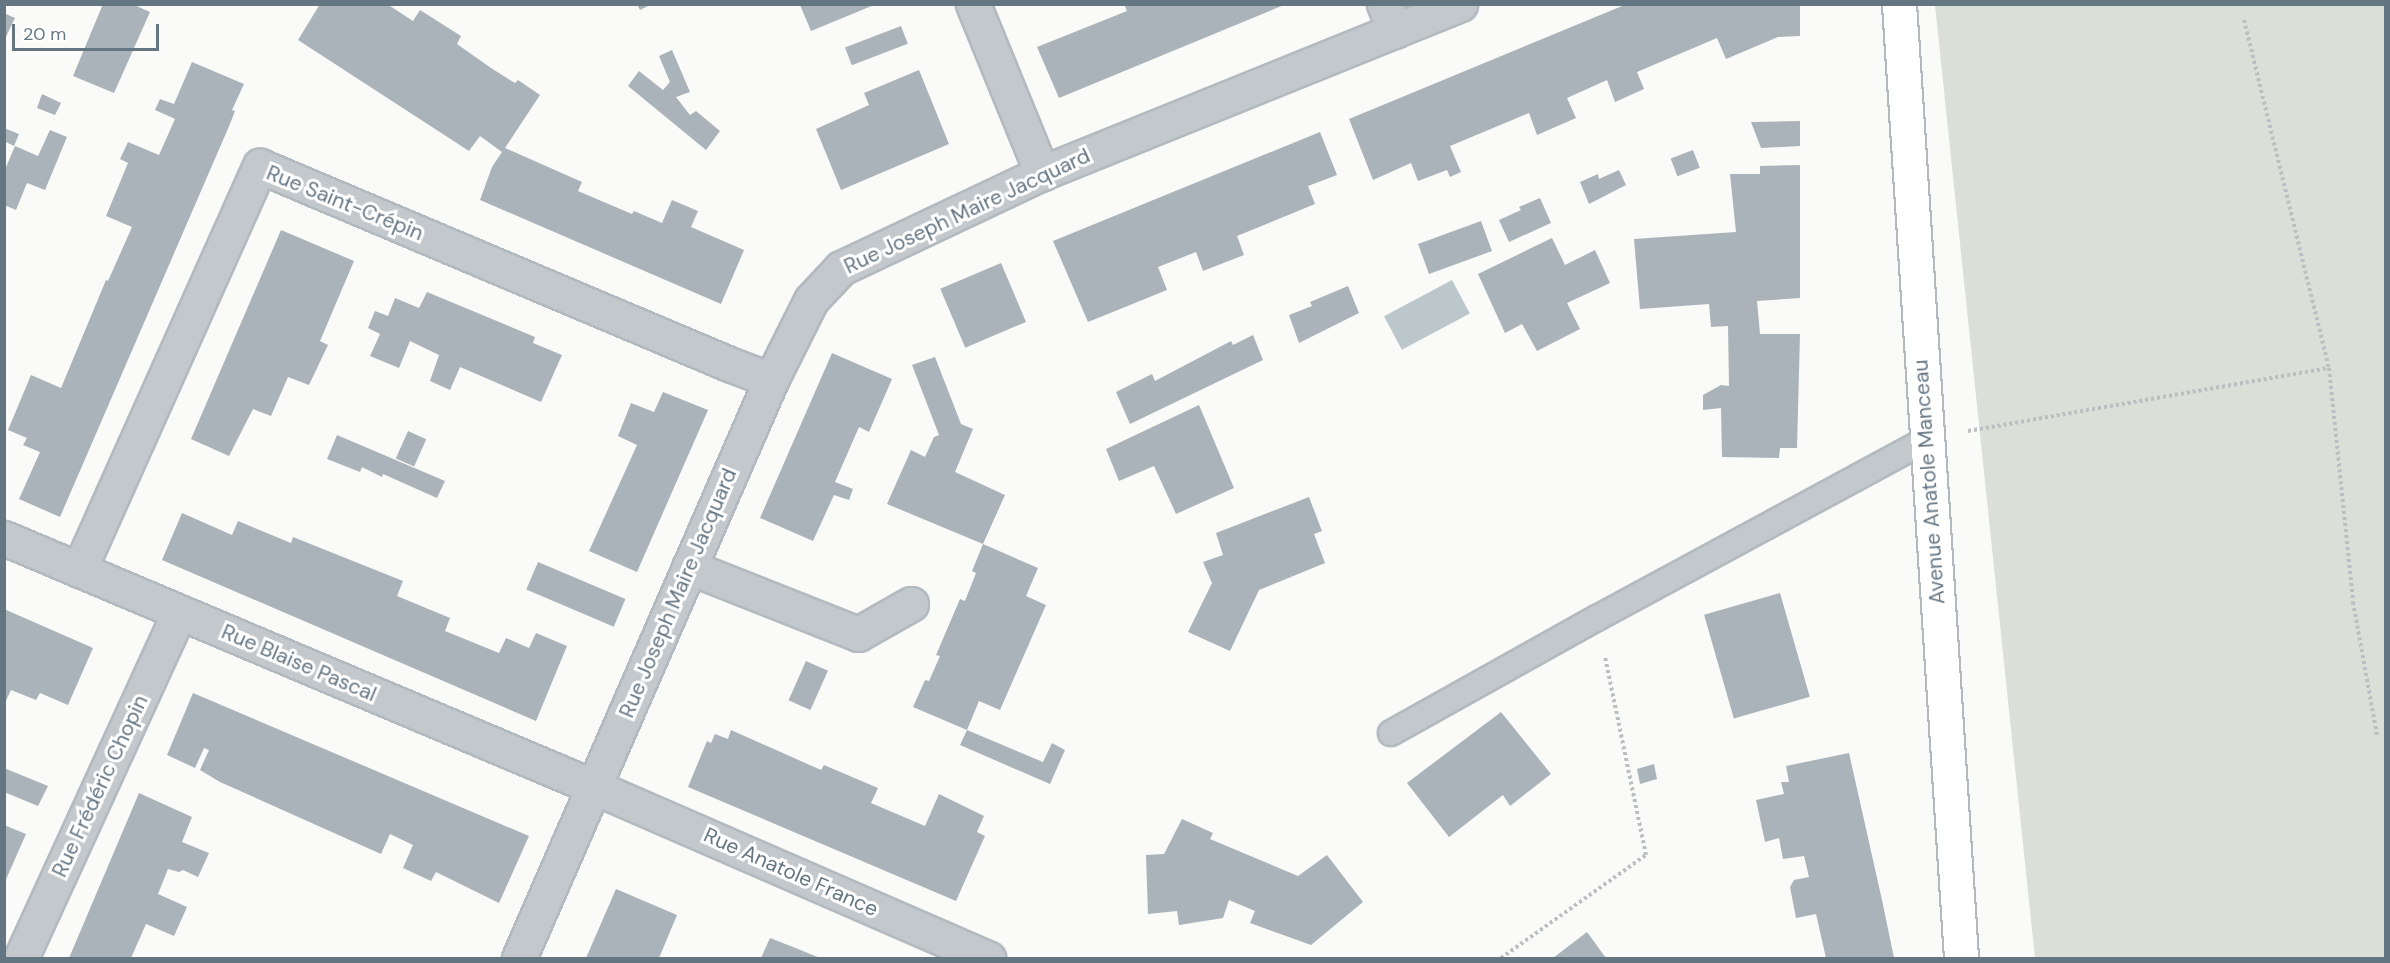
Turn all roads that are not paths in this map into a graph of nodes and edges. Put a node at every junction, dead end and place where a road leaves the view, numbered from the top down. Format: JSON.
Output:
{"nodes":[{"id":1,"x":973,"y":4,"type":"edge"},
{"id":2,"x":1460,"y":4,"type":"edge"},
{"id":3,"x":1899,"y":4,"type":"edge"},
{"id":4,"x":1390,"y":18,"type":"edge"},
{"id":5,"x":1042,"y":173,"type":"junction"},
{"id":6,"x":771,"y":380,"type":"junction"},
{"id":7,"x":1926,"y":440,"type":"junction"},
{"id":8,"x":4,"y":538,"type":"edge"},
{"id":9,"x":688,"y":567,"type":"junction"},
{"id":10,"x":79,"y":570,"type":"junction"},
{"id":11,"x":911,"y":604,"type":"dead end"},
{"id":12,"x":179,"y":613,"type":"junction"},
{"id":13,"x":1391,"y":734,"type":"dead end"},
{"id":14,"x":594,"y":787,"type":"junction"},
{"id":15,"x":21,"y":958,"type":"edge"},
{"id":16,"x":519,"y":958,"type":"edge"},
{"id":17,"x":988,"y":958,"type":"edge"},
{"id":18,"x":1961,"y":958,"type":"edge"}],
"edges":[{"from":1,"to":5,"type":"street"},
{"from":2,"to":4,"type":"street","name":"Rue Joseph Maire Jacquard"},
{"from":3,"to":7,"type":"main road","name":"Avenue Anatole Manceau"},
{"from":4,"to":5,"type":"street","name":"Rue Joseph Maire Jacquard"},
{"from":5,"to":6,"type":"street","name":"Rue Joseph Maire Jacquard"},
{"from":6,"to":9,"type":"street","name":"Rue Joseph Maire Jacquard"},
{"from":6,"to":10,"type":"street","name":"Rue Saint-Crépin"},
{"from":7,"to":13,"type":"lane"},
{"from":7,"to":18,"type":"main road","name":"Avenue Anatole Manceau"},
{"from":8,"to":10,"type":"street","name":"Rue Blaise Pascal"},
{"from":9,"to":11,"type":"street"},
{"from":9,"to":14,"type":"street","name":"Rue Joseph Maire Jacquard"},
{"from":10,"to":12,"type":"street","name":"Rue Blaise Pascal"},
{"from":12,"to":14,"type":"street","name":"Rue Blaise Pascal"},
{"from":12,"to":15,"type":"street","name":"Rue Frédéric Chopin"},
{"from":14,"to":16,"type":"street","name":"Rue Joseph Maire Jacquard"},
{"from":14,"to":17,"type":"street","name":"Rue Anatole France"}]}
